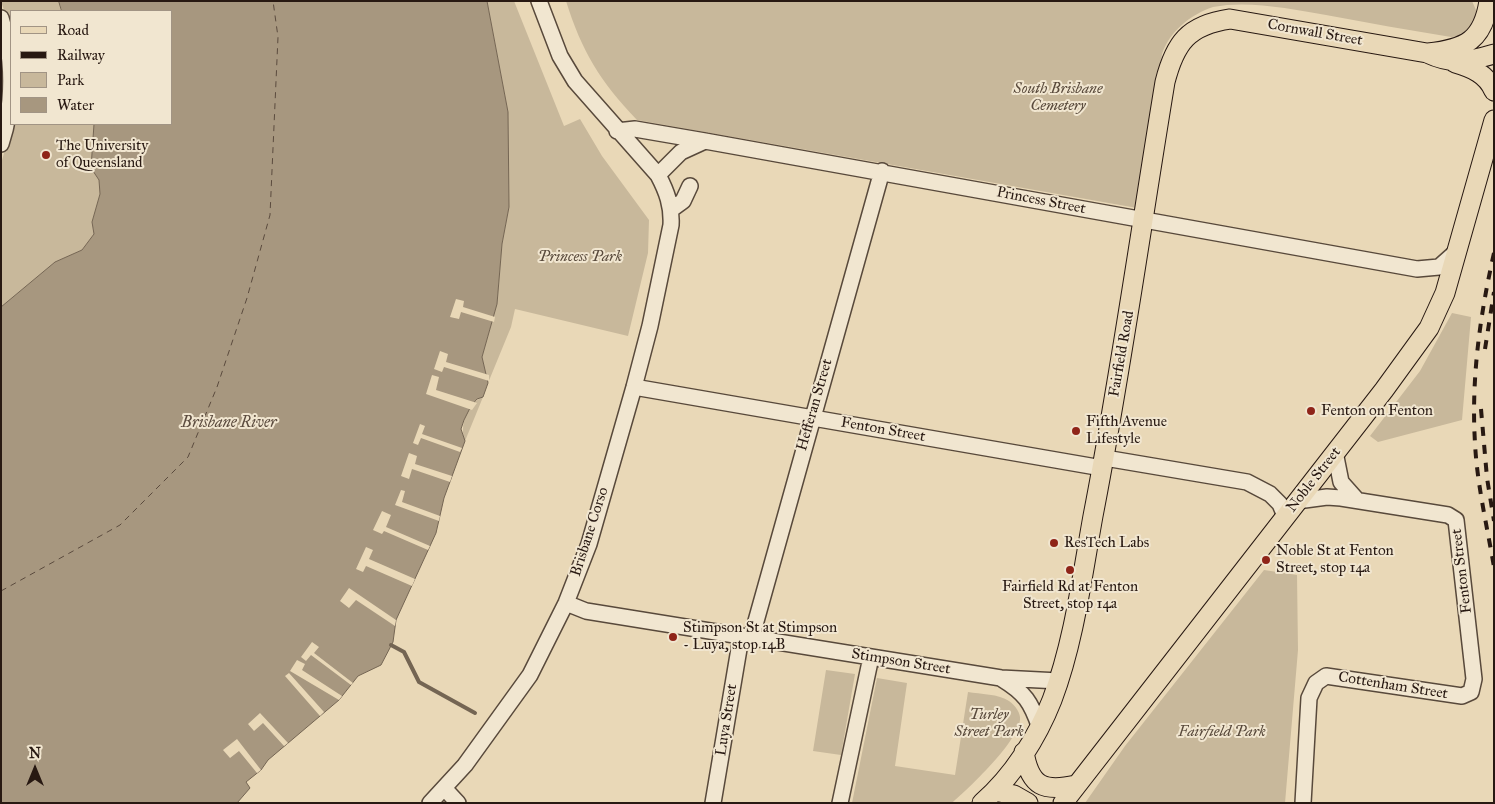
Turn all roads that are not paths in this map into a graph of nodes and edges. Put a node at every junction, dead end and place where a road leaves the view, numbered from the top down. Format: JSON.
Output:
{"nodes":[{"id":1,"x":539,"y":1,"type":"edge"},
{"id":2,"x":1490,"y":1,"type":"edge"},
{"id":3,"x":1494,"y":5,"type":"edge"},
{"id":4,"x":1,"y":18,"type":"edge"},
{"id":5,"x":1203,"y":25,"type":"joint"},
{"id":6,"x":1427,"y":53,"type":"junction"},
{"id":7,"x":1494,"y":54,"type":"edge"},
{"id":8,"x":1452,"y":62,"type":"junction"},
{"id":9,"x":1494,"y":91,"type":"edge"},
{"id":10,"x":1494,"y":120,"type":"edge"},
{"id":11,"x":617,"y":131,"type":"junction"},
{"id":12,"x":705,"y":141,"type":"junction"},
{"id":13,"x":1,"y":144,"type":"edge"},
{"id":14,"x":882,"y":171,"type":"junction"},
{"id":15,"x":658,"y":176,"type":"junction"},
{"id":16,"x":690,"y":186,"type":"dead end"},
{"id":17,"x":672,"y":209,"type":"junction"},
{"id":18,"x":1144,"y":220,"type":"junction"},
{"id":19,"x":1459,"y":250,"type":"junction"},
{"id":20,"x":634,"y":387,"type":"junction"},
{"id":21,"x":812,"y":418,"type":"junction"},
{"id":22,"x":1335,"y":452,"type":"junction"},
{"id":23,"x":1104,"y":463,"type":"junction"},
{"id":24,"x":1357,"y":500,"type":"junction"},
{"id":25,"x":1297,"y":501,"type":"junction"},
{"id":26,"x":1285,"y":516,"type":"junction"},
{"id":27,"x":566,"y":603,"type":"junction"},
{"id":28,"x":746,"y":638,"type":"junction"},
{"id":29,"x":870,"y":657,"type":"junction"},
{"id":30,"x":1001,"y":678,"type":"junction"},
{"id":31,"x":1059,"y":681,"type":"junction"},
{"id":32,"x":1471,"y":692,"type":"joint"},
{"id":33,"x":1040,"y":728,"type":"junction"},
{"id":34,"x":1024,"y":752,"type":"junction"},
{"id":35,"x":1076,"y":785,"type":"junction"},
{"id":36,"x":444,"y":789,"type":"junction"},
{"id":37,"x":989,"y":797,"type":"edge"},
{"id":38,"x":430,"y":803,"type":"edge"},
{"id":39,"x":458,"y":803,"type":"edge"},
{"id":40,"x":713,"y":803,"type":"edge"},
{"id":41,"x":840,"y":803,"type":"edge"},
{"id":42,"x":1028,"y":803,"type":"edge"},
{"id":43,"x":1063,"y":803,"type":"edge"},
{"id":44,"x":1303,"y":803,"type":"edge"}],
"edges":[{"from":1,"to":11,"type":"street"},
{"from":2,"to":3,"type":"main road"},
{"from":2,"to":6,"type":"main road","name":"Cornwall Street"},
{"from":4,"to":13,"type":"street"},
{"from":5,"to":6,"type":"main road","name":"Cornwall Street"},
{"from":5,"to":18,"type":"main road","name":"Fairfield Road"},
{"from":6,"to":8,"type":"main road","name":"Cornwall Street"},
{"from":7,"to":8,"type":"main road","name":"Cornwall Street"},
{"from":8,"to":9,"type":"main road"},
{"from":10,"to":19,"type":"main road","name":"Noble Street"},
{"from":11,"to":12,"type":"street","name":"Princess Street"},
{"from":11,"to":15,"type":"street"},
{"from":12,"to":14,"type":"street","name":"Princess Street"},
{"from":12,"to":15,"type":"street"},
{"from":14,"to":18,"type":"street","name":"Princess Street"},
{"from":14,"to":21,"type":"street","name":"Hefferan Street"},
{"from":15,"to":17,"type":"street"},
{"from":16,"to":17,"type":"street"},
{"from":17,"to":20,"type":"street","name":"Brisbane Corso"},
{"from":18,"to":19,"type":"street","name":"Princess Street"},
{"from":18,"to":23,"type":"main road","name":"Fairfield Road"},
{"from":19,"to":22,"type":"main road","name":"Noble Street"},
{"from":20,"to":21,"type":"street","name":"Fenton Street"},
{"from":20,"to":27,"type":"street","name":"Brisbane Corso"},
{"from":21,"to":23,"type":"street","name":"Fenton Street"},
{"from":21,"to":28,"type":"street","name":"Hefferan Street"},
{"from":22,"to":24,"type":"street"},
{"from":22,"to":25,"type":"main road","name":"Noble Street"},
{"from":23,"to":26,"type":"street","name":"Fenton Street"},
{"from":23,"to":31,"type":"main road","name":"Fairfield Road"},
{"from":24,"to":25,"type":"street","name":"Fenton Street"},
{"from":24,"to":32,"type":"street","name":"Fenton Street"},
{"from":25,"to":26,"type":"main road","name":"Noble Street"},
{"from":26,"to":35,"type":"main road","name":"Noble Street"},
{"from":27,"to":28,"type":"street","name":"Stimpson Street"},
{"from":27,"to":36,"type":"street","name":"Brisbane Corso"},
{"from":28,"to":29,"type":"street","name":"Stimpson Street"},
{"from":28,"to":40,"type":"street","name":"Luya Street"},
{"from":29,"to":30,"type":"street","name":"Stimpson Street"},
{"from":29,"to":41,"type":"street"},
{"from":30,"to":31,"type":"street","name":"Stimpson Street"},
{"from":30,"to":33,"type":"street","name":"Stimpson Street"},
{"from":31,"to":33,"type":"main road","name":"Fairfield Road"},
{"from":32,"to":44,"type":"street","name":"Cottenham Street"},
{"from":33,"to":34,"type":"main road","name":"Fairfield Road"},
{"from":34,"to":35,"type":"main road"},
{"from":34,"to":37,"type":"main road","name":"Fairfield Road"},
{"from":35,"to":43,"type":"main road","name":"Noble Street"},
{"from":36,"to":38,"type":"street","name":"Brisbane Corso"},
{"from":36,"to":39,"type":"street"},
{"from":37,"to":42,"type":"main road"}]}
